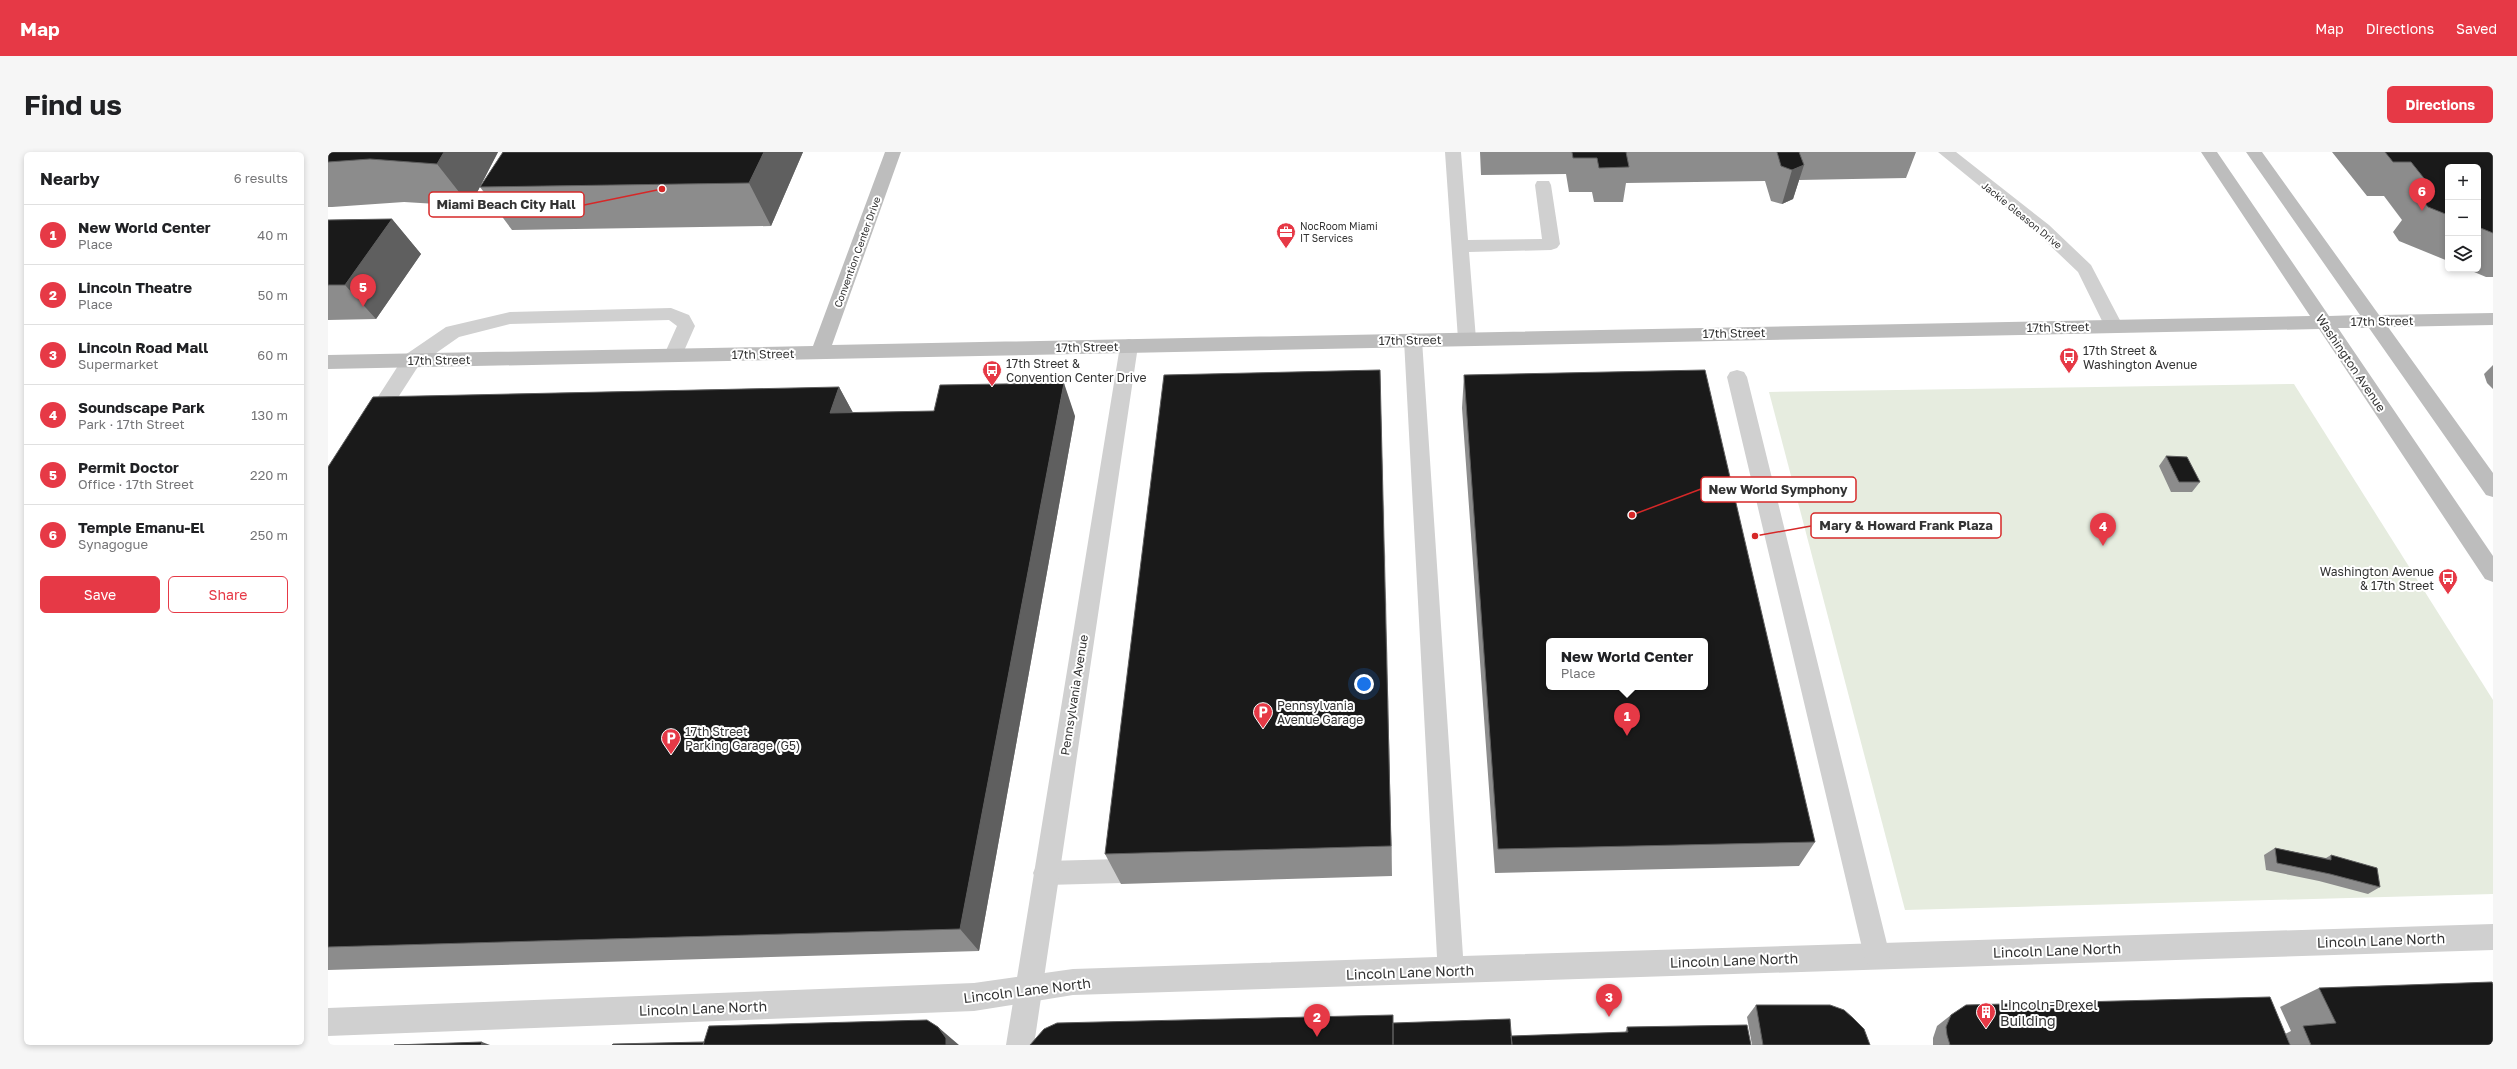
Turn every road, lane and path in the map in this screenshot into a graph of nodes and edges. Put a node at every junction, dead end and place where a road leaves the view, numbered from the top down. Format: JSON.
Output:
{"nodes":[{"id":1,"x":893,"y":152,"type":"edge"},
{"id":2,"x":1453,"y":152,"type":"edge"},
{"id":3,"x":1946,"y":152,"type":"edge"},
{"id":4,"x":2210,"y":152,"type":"edge"},
{"id":5,"x":2254,"y":152,"type":"edge"},
{"id":6,"x":1543,"y":185,"type":"dead end"},
{"id":7,"x":1460,"y":246,"type":"junction"},
{"id":8,"x":2493,"y":319,"type":"edge"},
{"id":9,"x":2374,"y":321,"type":"junction"},
{"id":10,"x":2325,"y":322,"type":"junction"},
{"id":11,"x":2114,"y":326,"type":"junction"},
{"id":12,"x":1467,"y":339,"type":"junction"},
{"id":13,"x":1413,"y":340,"type":"junction"},
{"id":14,"x":1129,"y":346,"type":"junction"},
{"id":15,"x":820,"y":353,"type":"junction"},
{"id":16,"x":674,"y":355,"type":"junction"},
{"id":17,"x":412,"y":360,"type":"junction"},
{"id":18,"x":328,"y":362,"type":"edge"},
{"id":19,"x":1737,"y":377,"type":"dead end"},
{"id":20,"x":361,"y":440,"type":"edge"},
{"id":21,"x":2493,"y":489,"type":"edge"},
{"id":22,"x":2493,"y":573,"type":"edge"},
{"id":23,"x":1122,"y":871,"type":"edge"},
{"id":24,"x":1046,"y":873,"type":"junction"},
{"id":25,"x":2493,"y":937,"type":"edge"},
{"id":26,"x":1877,"y":956,"type":"junction"},
{"id":27,"x":1452,"y":971,"type":"junction"},
{"id":28,"x":1029,"y":988,"type":"junction"},
{"id":29,"x":328,"y":1022,"type":"edge"},
{"id":30,"x":1020,"y":1045,"type":"edge"}],
"edges":[{"from":1,"to":15,"type":"street","name":"Convention Center Drive"},
{"from":2,"to":7,"type":"street"},
{"from":3,"to":11,"type":"street","name":"Jackie Gleason Drive"},
{"from":4,"to":10,"type":"street","name":"Washington Avenue"},
{"from":5,"to":9,"type":"street"},
{"from":6,"to":7,"type":"street"},
{"from":7,"to":12,"type":"street"},
{"from":8,"to":9,"type":"street","name":"17th Street"},
{"from":9,"to":10,"type":"street","name":"17th Street"},
{"from":9,"to":21,"type":"street"},
{"from":10,"to":11,"type":"street","name":"17th Street"},
{"from":10,"to":22,"type":"street","name":"Washington Avenue"},
{"from":11,"to":12,"type":"street","name":"17th Street"},
{"from":12,"to":13,"type":"street","name":"17th Street"},
{"from":13,"to":14,"type":"street","name":"17th Street"},
{"from":13,"to":27,"type":"street"},
{"from":14,"to":15,"type":"street","name":"17th Street"},
{"from":14,"to":24,"type":"street","name":"Pennsylvania Avenue"},
{"from":15,"to":16,"type":"street","name":"17th Street"},
{"from":16,"to":17,"type":"street","name":"17th Street"},
{"from":16,"to":17,"type":"street"},
{"from":17,"to":18,"type":"street","name":"17th Street"},
{"from":17,"to":20,"type":"street"},
{"from":19,"to":26,"type":"street"},
{"from":23,"to":24,"type":"street"},
{"from":24,"to":28,"type":"street","name":"Pennsylvania Avenue"},
{"from":25,"to":26,"type":"street","name":"Lincoln Lane North"},
{"from":26,"to":27,"type":"street","name":"Lincoln Lane North"},
{"from":27,"to":28,"type":"street","name":"Lincoln Lane North"},
{"from":28,"to":29,"type":"street","name":"Lincoln Lane North"},
{"from":28,"to":30,"type":"street","name":"Pennsylvania Avenue"}]}
